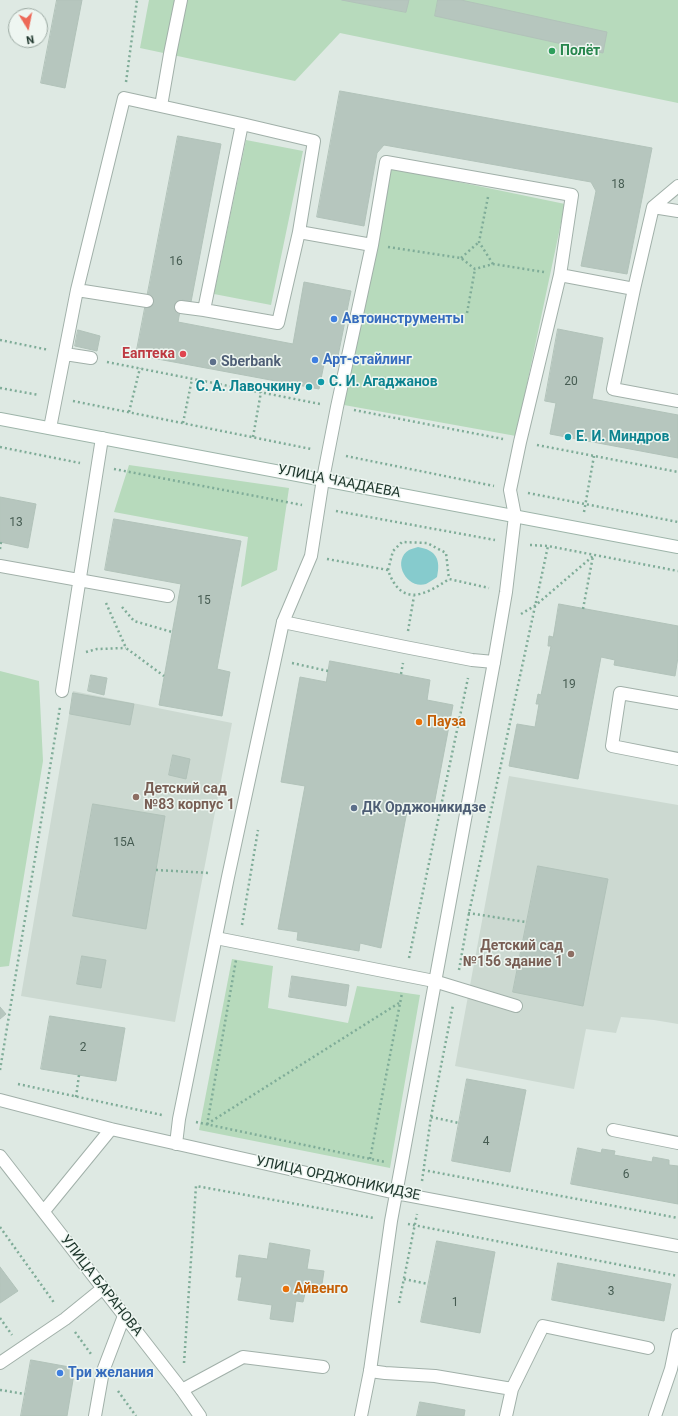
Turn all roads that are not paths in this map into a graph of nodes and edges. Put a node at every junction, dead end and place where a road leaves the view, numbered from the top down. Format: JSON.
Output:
{"nodes":[{"id":1,"x":180,"y":0,"type":"edge"},
{"id":2,"x":161,"y":106,"type":"junction"},
{"id":3,"x":242,"y":124,"type":"junction"},
{"id":4,"x":678,"y":186,"type":"edge"},
{"id":5,"x":653,"y":207,"type":"junction"},
{"id":6,"x":678,"y":211,"type":"edge"},
{"id":7,"x":299,"y":232,"type":"junction"},
{"id":8,"x":372,"y":245,"type":"junction"},
{"id":9,"x":560,"y":275,"type":"junction"},
{"id":10,"x":634,"y":288,"type":"junction"},
{"id":11,"x":77,"y":290,"type":"junction"},
{"id":12,"x":147,"y":301,"type":"dead end"},
{"id":13,"x":181,"y":307,"type":"dead end"},
{"id":14,"x":204,"y":310,"type":"junction"},
{"id":15,"x":65,"y":354,"type":"junction"},
{"id":16,"x":91,"y":358,"type":"road end"},
{"id":17,"x":678,"y":401,"type":"edge"},
{"id":18,"x":0,"y":419,"type":"edge"},
{"id":19,"x":50,"y":428,"type":"junction"},
{"id":20,"x":102,"y":438,"type":"junction"},
{"id":21,"x":323,"y":479,"type":"junction"},
{"id":22,"x":515,"y":516,"type":"junction"},
{"id":23,"x":678,"y":547,"type":"edge"},
{"id":24,"x":0,"y":566,"type":"edge"},
{"id":25,"x":80,"y":581,"type":"junction"},
{"id":26,"x":168,"y":596,"type":"dead end"},
{"id":27,"x":283,"y":622,"type":"junction"},
{"id":28,"x":494,"y":662,"type":"junction"},
{"id":29,"x":62,"y":691,"type":"road end"},
{"id":30,"x":678,"y":703,"type":"edge"},
{"id":31,"x":678,"y":759,"type":"edge"},
{"id":32,"x":216,"y":938,"type":"junction"},
{"id":33,"x":434,"y":981,"type":"junction"},
{"id":34,"x":516,"y":1006,"type":"dead end"},
{"id":35,"x":0,"y":1100,"type":"edge"},
{"id":36,"x":111,"y":1129,"type":"junction"},
{"id":37,"x":613,"y":1130,"type":"dead end"},
{"id":38,"x":678,"y":1143,"type":"edge"},
{"id":39,"x":176,"y":1144,"type":"junction"},
{"id":40,"x":0,"y":1156,"type":"edge"},
{"id":41,"x":396,"y":1193,"type":"junction"},
{"id":42,"x":44,"y":1211,"type":"junction"},
{"id":43,"x":678,"y":1246,"type":"edge"},
{"id":44,"x":102,"y":1289,"type":"junction"},
{"id":45,"x":124,"y":1316,"type":"junction"},
{"id":46,"x":678,"y":1335,"type":"edge"},
{"id":47,"x":648,"y":1348,"type":"dead end"},
{"id":48,"x":0,"y":1363,"type":"edge"},
{"id":49,"x":323,"y":1367,"type":"dead end"},
{"id":50,"x":675,"y":1370,"type":"edge"},
{"id":51,"x":370,"y":1371,"type":"junction"},
{"id":52,"x":512,"y":1389,"type":"junction"},
{"id":53,"x":182,"y":1390,"type":"junction"},
{"id":54,"x":95,"y":1416,"type":"edge"},
{"id":55,"x":200,"y":1416,"type":"edge"},
{"id":56,"x":361,"y":1416,"type":"edge"},
{"id":57,"x":506,"y":1416,"type":"edge"},
{"id":58,"x":655,"y":1416,"type":"edge"}],
"edges":[{"from":1,"to":2,"type":"street"},
{"from":2,"to":3,"type":"street"},
{"from":2,"to":11,"type":"street"},
{"from":3,"to":7,"type":"street"},
{"from":3,"to":14,"type":"street"},
{"from":4,"to":5,"type":"street"},
{"from":5,"to":6,"type":"street"},
{"from":5,"to":10,"type":"street"},
{"from":7,"to":8,"type":"street"},
{"from":7,"to":14,"type":"street"},
{"from":8,"to":9,"type":"street"},
{"from":8,"to":21,"type":"street"},
{"from":9,"to":10,"type":"street"},
{"from":9,"to":22,"type":"street"},
{"from":10,"to":17,"type":"street"},
{"from":11,"to":12,"type":"street"},
{"from":11,"to":15,"type":"street"},
{"from":13,"to":14,"type":"street"},
{"from":15,"to":16,"type":"street"},
{"from":15,"to":19,"type":"street"},
{"from":18,"to":19,"type":"street","name":"УЛИЦА ЧААДАЕВА"},
{"from":19,"to":20,"type":"street","name":"УЛИЦА ЧААДАЕВА"},
{"from":20,"to":21,"type":"street","name":"УЛИЦА ЧААДАЕВА"},
{"from":20,"to":25,"type":"street"},
{"from":21,"to":22,"type":"street","name":"УЛИЦА ЧААДАЕВА"},
{"from":21,"to":27,"type":"street"},
{"from":22,"to":23,"type":"street","name":"УЛИЦА ЧААДАЕВА"},
{"from":22,"to":28,"type":"street"},
{"from":24,"to":25,"type":"street"},
{"from":25,"to":26,"type":"street"},
{"from":25,"to":29,"type":"street"},
{"from":27,"to":28,"type":"street"},
{"from":27,"to":32,"type":"street"},
{"from":28,"to":33,"type":"street"},
{"from":30,"to":31,"type":"street"},
{"from":32,"to":33,"type":"street"},
{"from":32,"to":39,"type":"street"},
{"from":33,"to":34,"type":"street"},
{"from":33,"to":41,"type":"street"},
{"from":35,"to":36,"type":"street","name":"УЛИЦА ОРДЖОНИКИДЗЕ"},
{"from":36,"to":39,"type":"street","name":"УЛИЦА ОРДЖОНИКИДЗЕ"},
{"from":36,"to":42,"type":"street"},
{"from":37,"to":38,"type":"street"},
{"from":39,"to":41,"type":"street","name":"УЛИЦА ОРДЖОНИКИДЗЕ"},
{"from":40,"to":42,"type":"street","name":"УЛИЦА БАРАНОВА"},
{"from":41,"to":43,"type":"street","name":"УЛИЦА ОРДЖОНИКИДЗЕ"},
{"from":41,"to":51,"type":"street"},
{"from":42,"to":44,"type":"street","name":"УЛИЦА БАРАНОВА"},
{"from":44,"to":45,"type":"street","name":"УЛИЦА БАРАНОВА"},
{"from":44,"to":48,"type":"street"},
{"from":45,"to":53,"type":"street","name":"УЛИЦА БАРАНОВА"},
{"from":45,"to":54,"type":"street"},
{"from":46,"to":50,"type":"street"},
{"from":47,"to":52,"type":"street"},
{"from":49,"to":53,"type":"street"},
{"from":50,"to":58,"type":"street"},
{"from":51,"to":52,"type":"street"},
{"from":51,"to":56,"type":"street"},
{"from":52,"to":57,"type":"street"},
{"from":53,"to":55,"type":"street","name":"УЛИЦА БАРАНОВА"}]}
